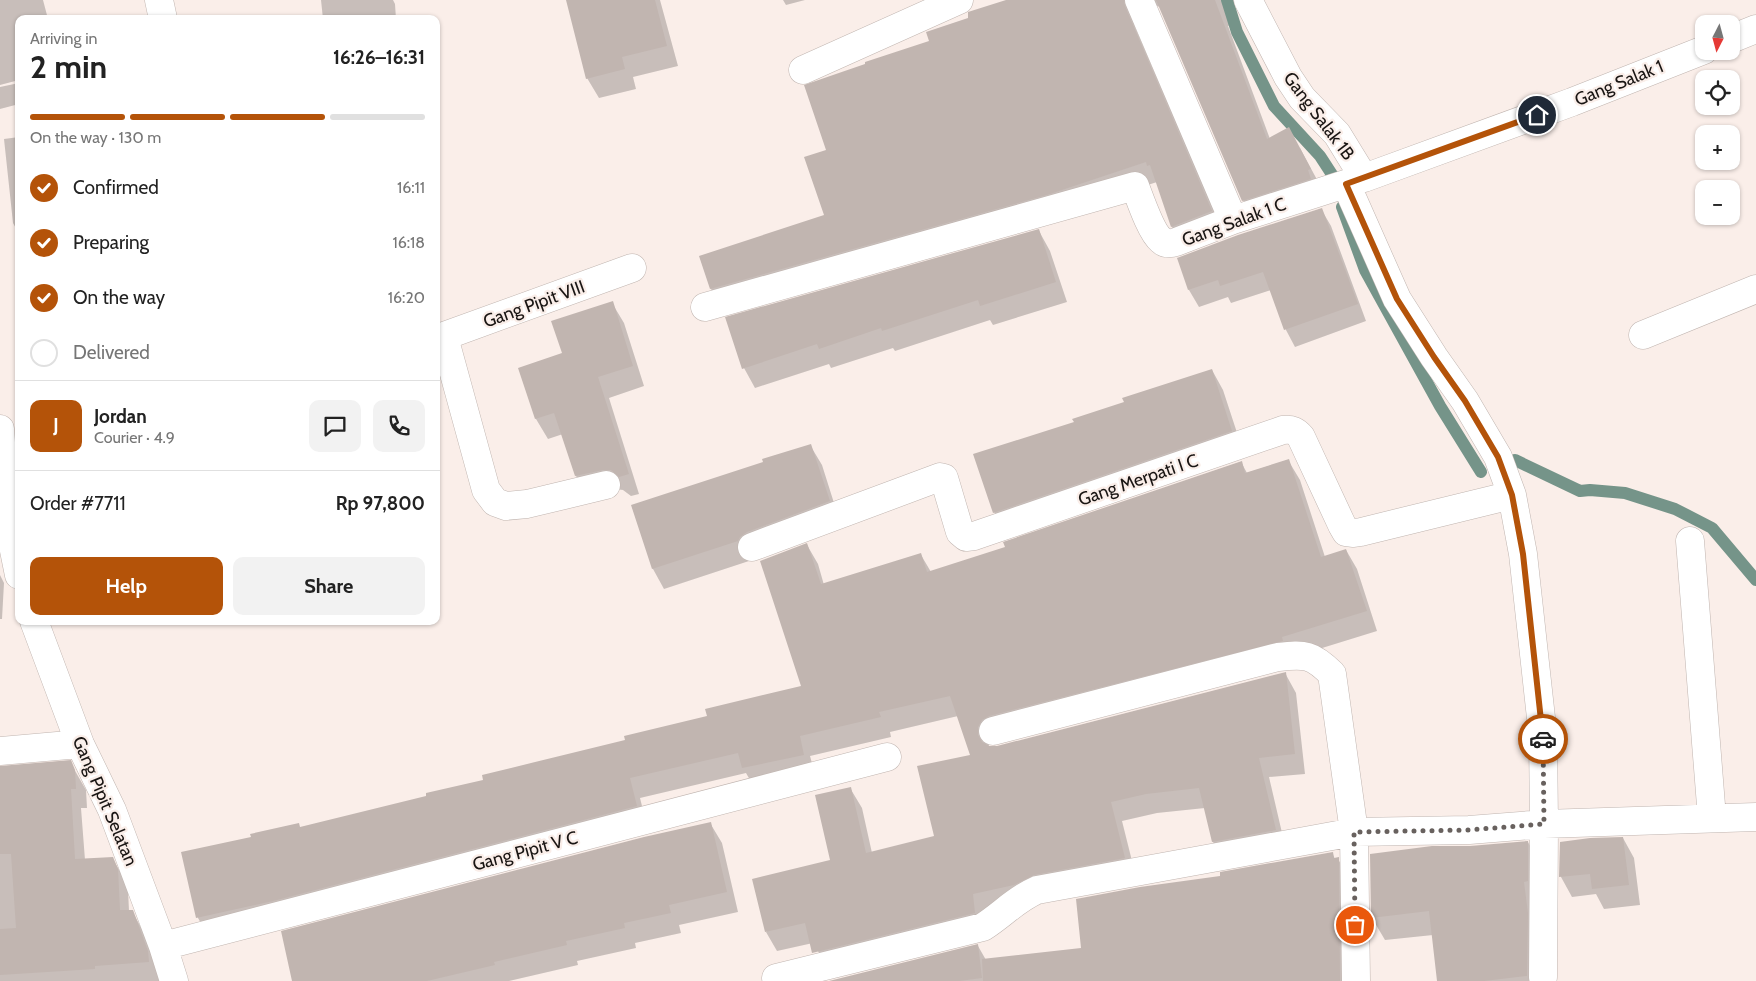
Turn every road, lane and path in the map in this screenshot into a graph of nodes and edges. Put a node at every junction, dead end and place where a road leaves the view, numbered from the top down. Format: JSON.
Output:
{"nodes":[{"id":1,"x":159,"y":0,"type":"edge"},
{"id":2,"x":960,"y":0,"type":"edge"},
{"id":3,"x":1139,"y":0,"type":"edge"},
{"id":4,"x":1248,"y":0,"type":"edge"},
{"id":5,"x":917,"y":9,"type":"edge"},
{"id":6,"x":162,"y":15,"type":"edge"},
{"id":7,"x":1756,"y":29,"type":"edge"},
{"id":8,"x":1740,"y":35,"type":"edge"},
{"id":9,"x":1695,"y":54,"type":"edge"},
{"id":10,"x":803,"y":70,"type":"dead end"},
{"id":11,"x":1355,"y":181,"type":"junction"},
{"id":12,"x":1232,"y":220,"type":"junction"},
{"id":13,"x":632,"y":268,"type":"dead end"},
{"id":14,"x":1756,"y":290,"type":"edge"},
{"id":15,"x":705,"y":307,"type":"dead end"},
{"id":16,"x":1643,"y":335,"type":"dead end"},
{"id":17,"x":440,"y":338,"type":"edge"},
{"id":18,"x":0,"y":429,"type":"edge"},
{"id":19,"x":15,"y":434,"type":"edge"},
{"id":20,"x":0,"y":436,"type":"edge"},
{"id":21,"x":606,"y":485,"type":"dead end"},
{"id":22,"x":1512,"y":495,"type":"junction"},
{"id":23,"x":1690,"y":541,"type":"dead end"},
{"id":24,"x":752,"y":547,"type":"dead end"},
{"id":25,"x":15,"y":555,"type":"edge"},
{"id":26,"x":35,"y":625,"type":"edge"},
{"id":27,"x":993,"y":730,"type":"dead end"},
{"id":28,"x":80,"y":744,"type":"junction"},
{"id":29,"x":0,"y":751,"type":"edge"},
{"id":30,"x":887,"y":757,"type":"dead end"},
{"id":31,"x":1756,"y":817,"type":"edge"},
{"id":32,"x":1712,"y":818,"type":"junction"},
{"id":33,"x":1544,"y":824,"type":"junction"},
{"id":34,"x":1354,"y":832,"type":"junction"},
{"id":35,"x":163,"y":946,"type":"junction"},
{"id":36,"x":1543,"y":977,"type":"dead end"},
{"id":37,"x":776,"y":978,"type":"dead end"},
{"id":38,"x":174,"y":981,"type":"edge"},
{"id":39,"x":1356,"y":981,"type":"edge"}],
"edges":[{"from":1,"to":6,"type":"street"},
{"from":2,"to":5,"type":"street"},
{"from":3,"to":12,"type":"street"},
{"from":4,"to":11,"type":"street","name":"Gang Salak 1B"},
{"from":5,"to":10,"type":"street"},
{"from":7,"to":8,"type":"street"},
{"from":9,"to":11,"type":"street","name":"Gang Salak 1"},
{"from":11,"to":12,"type":"street","name":"Gang Salak 1 C"},
{"from":11,"to":22,"type":"street","name":"Gang Salak 1B"},
{"from":12,"to":15,"type":"street","name":"Gang Salak 1 C"},
{"from":13,"to":17,"type":"street","name":"Gang Pipit VIII"},
{"from":14,"to":16,"type":"street"},
{"from":17,"to":21,"type":"street"},
{"from":18,"to":20,"type":"street"},
{"from":19,"to":20,"type":"street"},
{"from":20,"to":25,"type":"street"},
{"from":22,"to":24,"type":"street","name":"Gang Merpati I C"},
{"from":22,"to":33,"type":"street","name":"Gang Salak 1B"},
{"from":23,"to":32,"type":"street"},
{"from":26,"to":28,"type":"street","name":"Gang Pipit Selatan"},
{"from":27,"to":34,"type":"street"},
{"from":28,"to":29,"type":"street"},
{"from":28,"to":35,"type":"street","name":"Gang Pipit Selatan"},
{"from":30,"to":35,"type":"street","name":"Gang Pipit V C"},
{"from":31,"to":32,"type":"street"},
{"from":32,"to":33,"type":"street"},
{"from":33,"to":34,"type":"street"},
{"from":33,"to":36,"type":"street","name":"Gang Salak 1B"},
{"from":34,"to":37,"type":"street"},
{"from":34,"to":39,"type":"street"},
{"from":35,"to":38,"type":"street","name":"Gang Pipit Selatan"}]}
